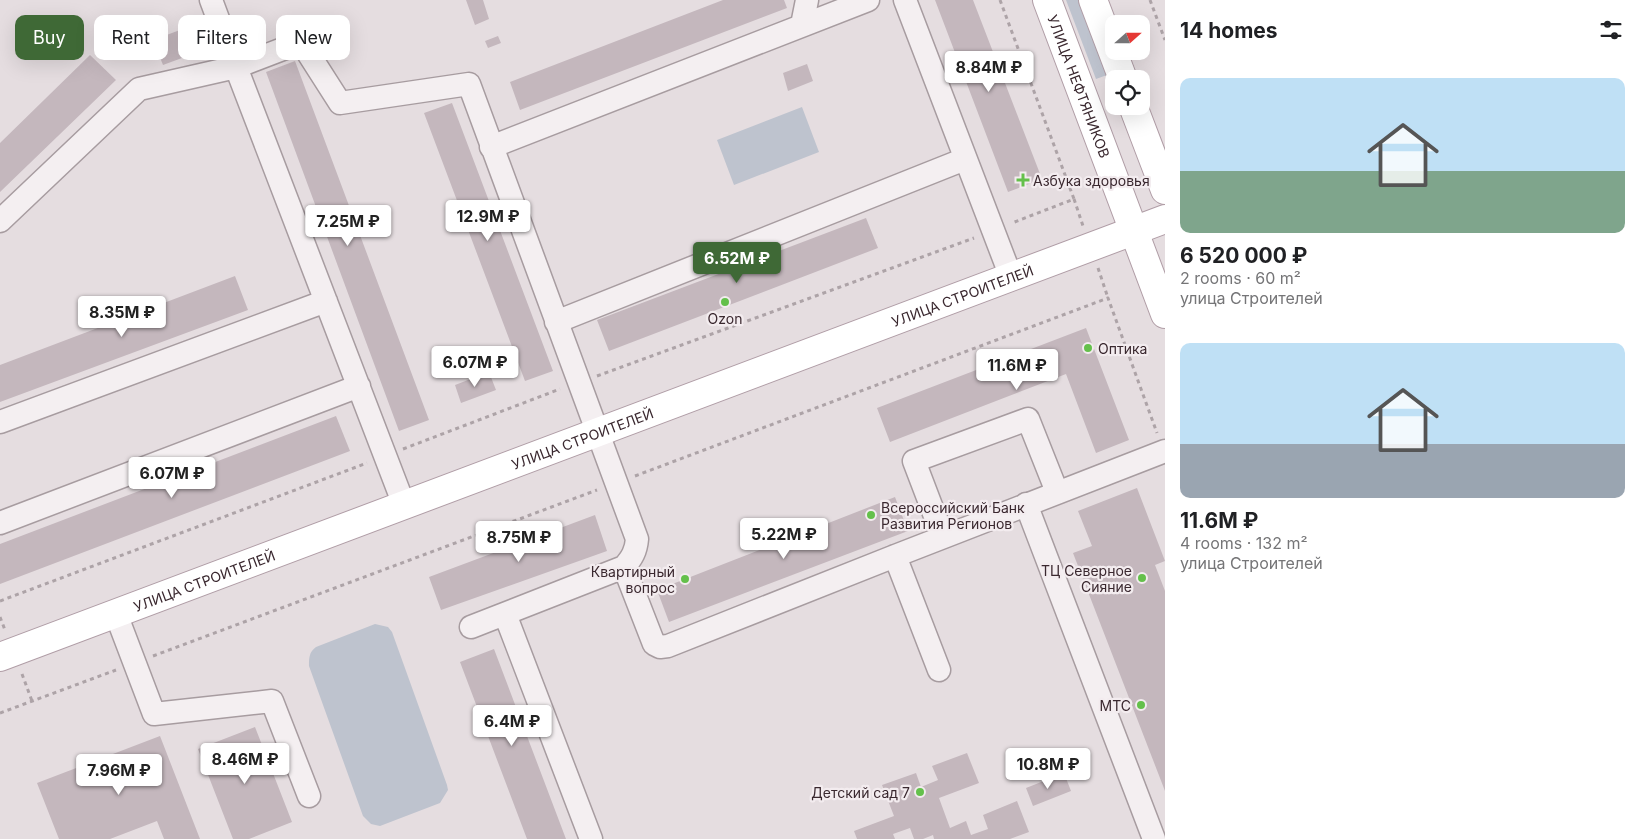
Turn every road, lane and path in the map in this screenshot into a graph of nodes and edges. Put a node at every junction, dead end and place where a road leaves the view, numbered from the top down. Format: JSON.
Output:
{"nodes":[{"id":1,"x":211,"y":0,"type":"edge"},
{"id":2,"x":807,"y":0,"type":"edge"},
{"id":3,"x":868,"y":0,"type":"edge"},
{"id":4,"x":905,"y":0,"type":"edge"},
{"id":5,"x":1000,"y":0,"type":"edge"},
{"id":6,"x":1047,"y":0,"type":"edge"},
{"id":7,"x":1093,"y":0,"type":"edge"},
{"id":8,"x":1150,"y":0,"type":"edge"},
{"id":9,"x":802,"y":25,"type":"junction"},
{"id":10,"x":1165,"y":40,"type":"edge"},
{"id":11,"x":236,"y":67,"type":"junction"},
{"id":12,"x":1120,"y":70,"type":"edge"},
{"id":13,"x":1137,"y":115,"type":"edge"},
{"id":14,"x":491,"y":147,"type":"junction"},
{"id":15,"x":965,"y":159,"type":"junction"},
{"id":16,"x":1165,"y":190,"type":"edge"},
{"id":17,"x":1165,"y":219,"type":"edge"},
{"id":18,"x":0,"y":221,"type":"edge"},
{"id":19,"x":993,"y":230,"type":"junction"},
{"id":20,"x":1134,"y":230,"type":"junction"},
{"id":21,"x":1010,"y":277,"type":"junction"},
{"id":22,"x":326,"y":301,"type":"junction"},
{"id":23,"x":1165,"y":314,"type":"edge"},
{"id":24,"x":556,"y":322,"type":"junction"},
{"id":25,"x":579,"y":382,"type":"junction"},
{"id":26,"x":360,"y":386,"type":"junction"},
{"id":27,"x":0,"y":422,"type":"edge"},
{"id":28,"x":598,"y":432,"type":"junction"},
{"id":29,"x":1165,"y":451,"type":"edge"},
{"id":30,"x":386,"y":456,"type":"junction"},
{"id":31,"x":1057,"y":492,"type":"junction"},
{"id":32,"x":1026,"y":504,"type":"junction"},
{"id":33,"x":404,"y":505,"type":"junction"},
{"id":34,"x":0,"y":523,"type":"edge"},
{"id":35,"x":943,"y":537,"type":"junction"},
{"id":36,"x":895,"y":556,"type":"junction"},
{"id":37,"x":624,"y":567,"type":"junction"},
{"id":38,"x":0,"y":601,"type":"edge"},
{"id":39,"x":116,"y":614,"type":"junction"},
{"id":40,"x":505,"y":614,"type":"junction"},
{"id":41,"x":471,"y":627,"type":"dead end"},
{"id":42,"x":0,"y":658,"type":"edge"},
{"id":43,"x":939,"y":670,"type":"dead end"},
{"id":44,"x":309,"y":796,"type":"dead end"},
{"id":45,"x":590,"y":839,"type":"edge"},
{"id":46,"x":1154,"y":839,"type":"edge"}],
"edges":[{"from":1,"to":11,"type":"lane"},
{"from":2,"to":9,"type":"lane"},
{"from":3,"to":9,"type":"lane"},
{"from":4,"to":15,"type":"lane"},
{"from":5,"to":19,"type":"path"},
{"from":6,"to":20,"type":"main road","name":"УЛИЦА НЕФТЯНИКОВ"},
{"from":7,"to":12,"type":"main road"},
{"from":8,"to":10,"type":"path"},
{"from":9,"to":14,"type":"lane"},
{"from":11,"to":14,"type":"lane"},
{"from":11,"to":18,"type":"lane"},
{"from":11,"to":22,"type":"lane"},
{"from":13,"to":16,"type":"main road"},
{"from":14,"to":24,"type":"lane"},
{"from":15,"to":19,"type":"lane"},
{"from":15,"to":24,"type":"lane"},
{"from":17,"to":20,"type":"main road","name":"УЛИЦА СТРОИТЕЛЕЙ"},
{"from":19,"to":21,"type":"lane"},
{"from":19,"to":25,"type":"path"},
{"from":20,"to":21,"type":"main road","name":"УЛИЦА СТРОИТЕЛЕЙ"},
{"from":20,"to":23,"type":"main road","name":"УЛИЦА НЕФТЯНИКОВ"},
{"from":21,"to":28,"type":"main road","name":"УЛИЦА СТРОИТЕЛЕЙ"},
{"from":22,"to":26,"type":"lane"},
{"from":22,"to":27,"type":"lane"},
{"from":24,"to":25,"type":"lane"},
{"from":25,"to":28,"type":"lane"},
{"from":25,"to":30,"type":"path"},
{"from":26,"to":30,"type":"lane"},
{"from":26,"to":34,"type":"lane"},
{"from":28,"to":33,"type":"main road","name":"УЛИЦА СТРОИТЕЛЕЙ"},
{"from":28,"to":37,"type":"lane"},
{"from":29,"to":31,"type":"lane"},
{"from":30,"to":33,"type":"lane"},
{"from":30,"to":38,"type":"path"},
{"from":31,"to":32,"type":"lane"},
{"from":31,"to":35,"type":"lane"},
{"from":32,"to":35,"type":"lane"},
{"from":32,"to":46,"type":"lane"},
{"from":33,"to":39,"type":"main road","name":"УЛИЦА СТРОИТЕЛЕЙ"},
{"from":35,"to":36,"type":"lane"},
{"from":36,"to":37,"type":"lane"},
{"from":36,"to":43,"type":"lane"},
{"from":37,"to":40,"type":"lane"},
{"from":39,"to":42,"type":"main road","name":"УЛИЦА СТРОИТЕЛЕЙ"},
{"from":39,"to":44,"type":"lane"},
{"from":40,"to":41,"type":"lane"},
{"from":40,"to":45,"type":"lane"}]}
